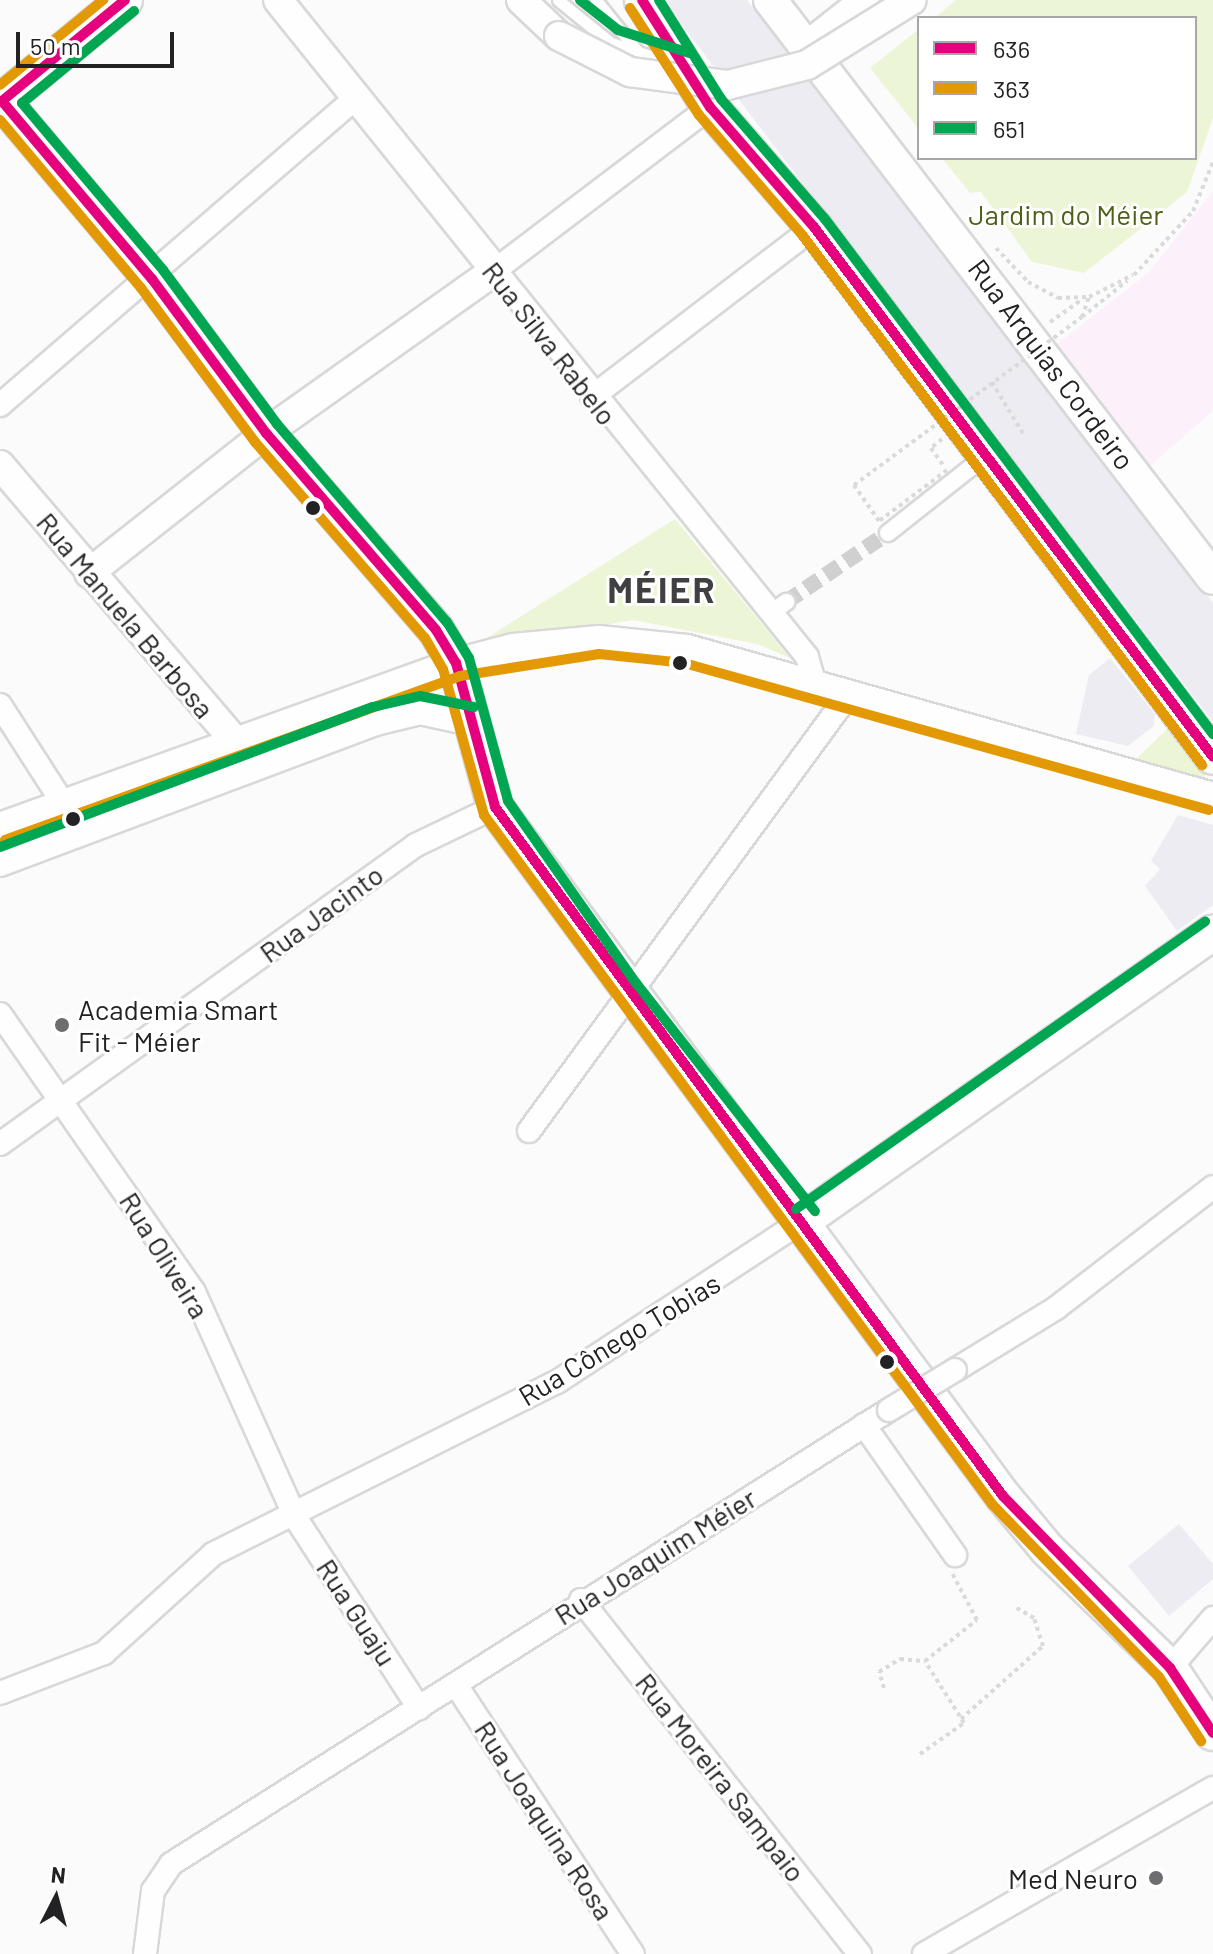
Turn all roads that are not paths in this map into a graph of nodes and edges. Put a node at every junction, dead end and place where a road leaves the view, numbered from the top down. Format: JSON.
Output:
{"nodes":[{"id":1,"x":125,"y":0,"type":"edge"},
{"id":2,"x":278,"y":0,"type":"edge"},
{"id":3,"x":521,"y":0,"type":"edge"},
{"id":4,"x":558,"y":0,"type":"edge"},
{"id":5,"x":596,"y":0,"type":"edge"},
{"id":6,"x":642,"y":0,"type":"edge"},
{"id":7,"x":770,"y":0,"type":"edge"},
{"id":8,"x":865,"y":0,"type":"edge"},
{"id":9,"x":912,"y":0,"type":"edge"},
{"id":10,"x":809,"y":44,"type":"junction"},
{"id":11,"x":638,"y":53,"type":"junction"},
{"id":12,"x":685,"y":66,"type":"junction"},
{"id":13,"x":355,"y":99,"type":"junction"},
{"id":14,"x":1,"y":102,"type":"edge"},
{"id":15,"x":710,"y":107,"type":"junction"},
{"id":16,"x":814,"y":227,"type":"junction"},
{"id":17,"x":495,"y":270,"type":"junction"},
{"id":18,"x":152,"y":279,"type":"junction"},
{"id":19,"x":592,"y":397,"type":"junction"},
{"id":20,"x":0,"y":405,"type":"edge"},
{"id":21,"x":266,"y":433,"type":"junction"},
{"id":22,"x":988,"y":454,"type":"junction"},
{"id":23,"x":0,"y":465,"type":"edge"},
{"id":24,"x":888,"y":533,"type":"tunnel mouth"},
{"id":25,"x":89,"y":573,"type":"junction"},
{"id":26,"x":1213,"y":578,"type":"edge"},
{"id":27,"x":456,"y":663,"type":"junction"},
{"id":28,"x":816,"y":688,"type":"junction"},
{"id":29,"x":846,"y":698,"type":"junction"},
{"id":30,"x":0,"y":705,"type":"edge"},
{"id":31,"x":471,"y":721,"type":"junction"},
{"id":32,"x":232,"y":739,"type":"junction"},
{"id":33,"x":1213,"y":757,"type":"edge"},
{"id":34,"x":254,"y":762,"type":"junction"},
{"id":35,"x":1213,"y":797,"type":"edge"},
{"id":36,"x":63,"y":803,"type":"junction"},
{"id":37,"x":495,"y":807,"type":"junction"},
{"id":38,"x":0,"y":827,"type":"edge"},
{"id":39,"x":0,"y":862,"type":"edge"},
{"id":40,"x":1213,"y":933,"type":"edge"},
{"id":41,"x":625,"y":991,"type":"junction"},
{"id":42,"x":0,"y":1014,"type":"edge"},
{"id":43,"x":61,"y":1101,"type":"junction"},
{"id":44,"x":529,"y":1131,"type":"dead end"},
{"id":45,"x":0,"y":1144,"type":"edge"},
{"id":46,"x":1213,"y":1187,"type":"edge"},
{"id":47,"x":804,"y":1220,"type":"junction"},
{"id":48,"x":864,"y":1425,"type":"junction"},
{"id":49,"x":295,"y":1517,"type":"junction"},
{"id":50,"x":955,"y":1555,"type":"road end"},
{"id":51,"x":581,"y":1600,"type":"junction"},
{"id":52,"x":1213,"y":1618,"type":"edge"},
{"id":53,"x":1170,"y":1668,"type":"junction"},
{"id":54,"x":456,"y":1685,"type":"junction"},
{"id":55,"x":0,"y":1693,"type":"edge"},
{"id":56,"x":419,"y":1708,"type":"junction"},
{"id":57,"x":1213,"y":1733,"type":"edge"},
{"id":58,"x":1213,"y":1788,"type":"edge"},
{"id":59,"x":145,"y":1954,"type":"edge"},
{"id":60,"x":633,"y":1954,"type":"edge"},
{"id":61,"x":860,"y":1954,"type":"edge"},
{"id":62,"x":924,"y":1954,"type":"edge"}],
"edges":[{"from":1,"to":14,"type":"main road"},
{"from":2,"to":13,"type":"street","name":"Rua Silva Rabelo"},
{"from":3,"to":9,"type":"street","bridge":true},
{"from":4,"to":11,"type":"lane"},
{"from":5,"to":11,"type":"lane"},
{"from":6,"to":12,"type":"main road"},
{"from":7,"to":10,"type":"main road","name":"Rua Arquias Cordeiro"},
{"from":8,"to":10,"type":"street"},
{"from":10,"to":26,"type":"main road","name":"Rua Arquias Cordeiro"},
{"from":11,"to":12,"type":"lane"},
{"from":12,"to":15,"type":"main road"},
{"from":13,"to":17,"type":"street","name":"Rua Silva Rabelo"},
{"from":13,"to":18,"type":"street"},
{"from":14,"to":18,"type":"main road"},
{"from":15,"to":16,"type":"main road"},
{"from":15,"to":17,"type":"street"},
{"from":16,"to":19,"type":"street"},
{"from":16,"to":22,"type":"main road"},
{"from":17,"to":19,"type":"street","name":"Rua Silva Rabelo"},
{"from":17,"to":21,"type":"street"},
{"from":18,"to":20,"type":"street"},
{"from":18,"to":21,"type":"main road"},
{"from":19,"to":28,"type":"street","name":"Rua Silva Rabelo"},
{"from":21,"to":25,"type":"street"},
{"from":21,"to":27,"type":"main road"},
{"from":22,"to":24,"type":"street"},
{"from":22,"to":33,"type":"main road"},
{"from":23,"to":25,"type":"street","name":"Rua Manuela Barbosa"},
{"from":25,"to":32,"type":"street","name":"Rua Manuela Barbosa"},
{"from":27,"to":28,"type":"street"},
{"from":27,"to":31,"type":"main road"},
{"from":27,"to":32,"type":"street"},
{"from":28,"to":29,"type":"street"},
{"from":29,"to":35,"type":"street"},
{"from":29,"to":41,"type":"street"},
{"from":30,"to":36,"type":"street"},
{"from":31,"to":34,"type":"street"},
{"from":31,"to":37,"type":"main road"},
{"from":32,"to":34,"type":"street","name":"Rua Manuela Barbosa"},
{"from":32,"to":36,"type":"street"},
{"from":34,"to":39,"type":"street"},
{"from":36,"to":38,"type":"street"},
{"from":37,"to":41,"type":"main road"},
{"from":37,"to":43,"type":"street","name":"Rua Jacinto"},
{"from":40,"to":47,"type":"main road","name":"Rua Cônego Tobias"},
{"from":41,"to":44,"type":"street"},
{"from":41,"to":47,"type":"main road"},
{"from":42,"to":43,"type":"street","name":"Rua Oliveira"},
{"from":43,"to":45,"type":"street","name":"Rua Jacinto"},
{"from":43,"to":49,"type":"street","name":"Rua Oliveira"},
{"from":46,"to":48,"type":"street","name":"Rua Joaquim Méier","bridge":true},
{"from":47,"to":49,"type":"street","name":"Rua Cônego Tobias"},
{"from":47,"to":53,"type":"main road"},
{"from":48,"to":50,"type":"street"},
{"from":48,"to":51,"type":"street","name":"Rua Joaquim Méier"},
{"from":49,"to":55,"type":"street","name":"Rua Cônego Tobias"},
{"from":49,"to":56,"type":"street","name":"Rua Guaju"},
{"from":51,"to":54,"type":"street","name":"Rua Joaquim Méier"},
{"from":51,"to":61,"type":"street","name":"Rua Moreira Sampaio"},
{"from":52,"to":53,"type":"street"},
{"from":53,"to":57,"type":"main road"},
{"from":54,"to":56,"type":"street","name":"Rua Joaquim Méier"},
{"from":54,"to":60,"type":"street","name":"Rua Joaquina Rosa"},
{"from":56,"to":59,"type":"street","name":"Rua Joaquim Méier"},
{"from":58,"to":62,"type":"street"}]}
